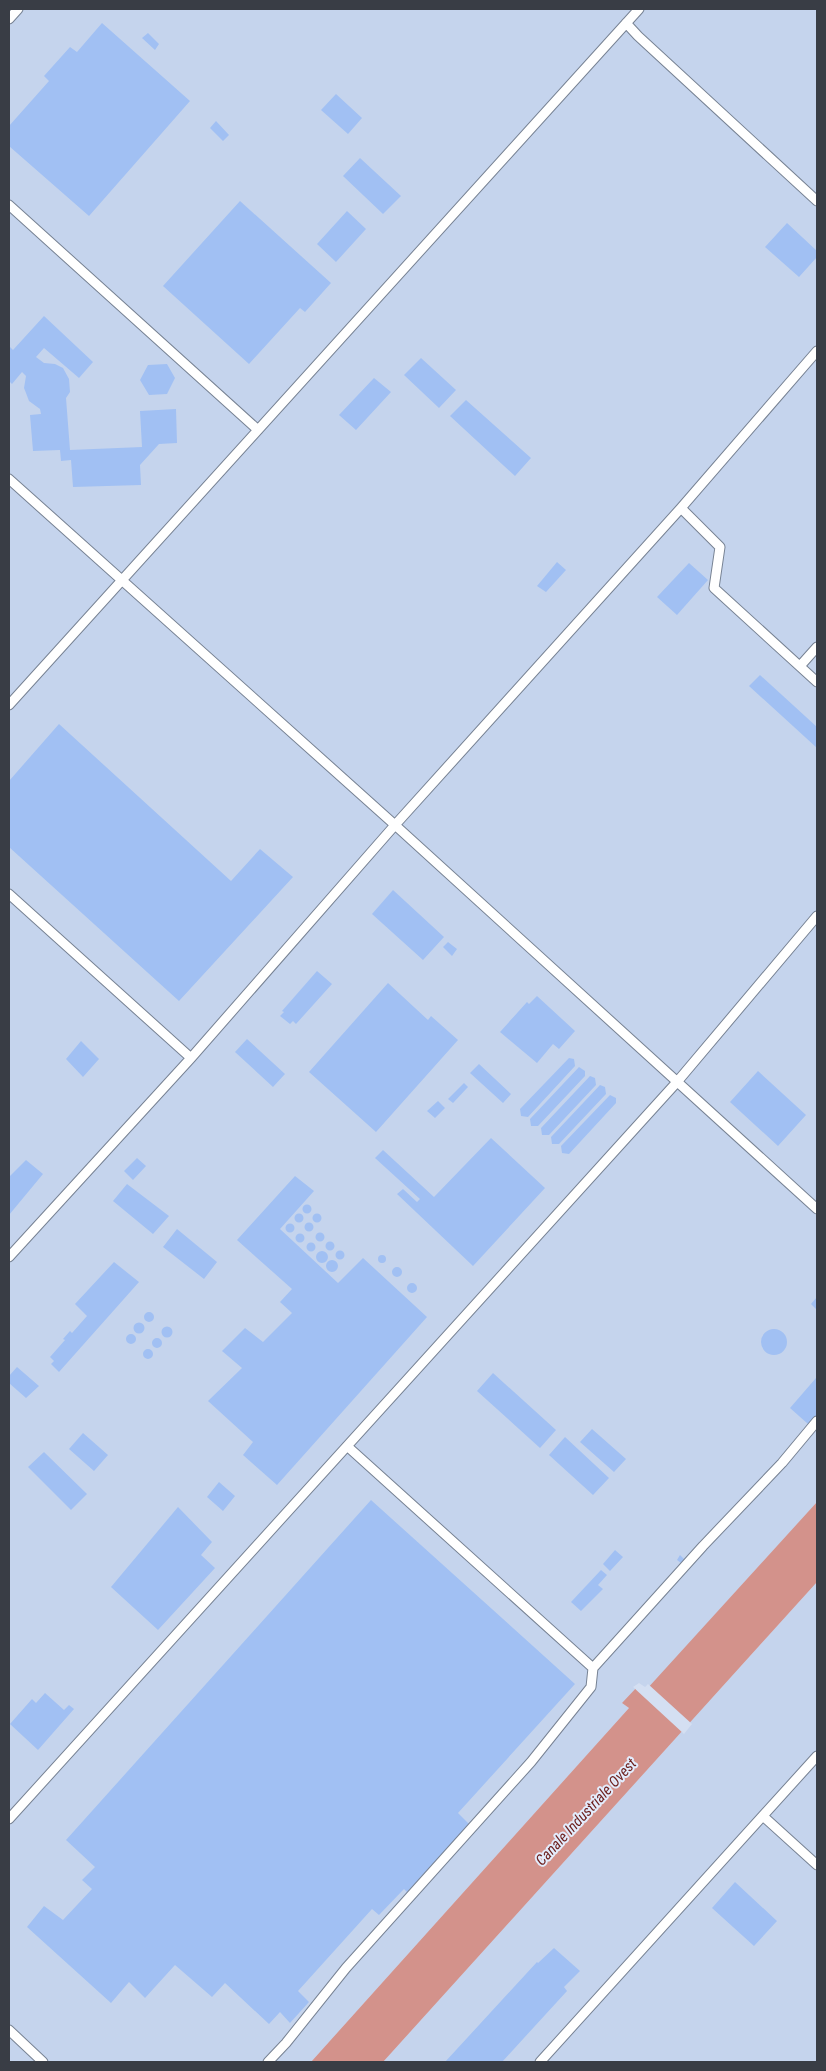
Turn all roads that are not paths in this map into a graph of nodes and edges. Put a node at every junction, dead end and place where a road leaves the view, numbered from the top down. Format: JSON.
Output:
{"nodes":[{"id":1,"x":18,"y":9,"type":"edge"},
{"id":2,"x":639,"y":9,"type":"edge"},
{"id":3,"x":9,"y":18,"type":"edge"},
{"id":4,"x":626,"y":23,"type":"junction"},
{"id":5,"x":817,"y":201,"type":"edge"},
{"id":6,"x":9,"y":205,"type":"edge"},
{"id":7,"x":817,"y":351,"type":"edge"},
{"id":8,"x":258,"y":430,"type":"junction"},
{"id":9,"x":9,"y":479,"type":"edge"},
{"id":10,"x":681,"y":508,"type":"junction"},
{"id":11,"x":122,"y":581,"type":"junction"},
{"id":12,"x":817,"y":647,"type":"edge"},
{"id":13,"x":800,"y":666,"type":"junction"},
{"id":14,"x":817,"y":682,"type":"edge"},
{"id":15,"x":9,"y":705,"type":"edge"},
{"id":16,"x":395,"y":825,"type":"junction"},
{"id":17,"x":9,"y":894,"type":"edge"},
{"id":18,"x":817,"y":916,"type":"edge"},
{"id":19,"x":191,"y":1058,"type":"junction"},
{"id":20,"x":677,"y":1082,"type":"junction"},
{"id":21,"x":817,"y":1209,"type":"edge"},
{"id":22,"x":9,"y":1257,"type":"edge"},
{"id":23,"x":817,"y":1421,"type":"edge"},
{"id":24,"x":347,"y":1446,"type":"junction"},
{"id":25,"x":593,"y":1668,"type":"junction"},
{"id":26,"x":817,"y":1756,"type":"edge"},
{"id":27,"x":762,"y":1816,"type":"junction"},
{"id":28,"x":9,"y":1819,"type":"edge"},
{"id":29,"x":817,"y":1865,"type":"edge"},
{"id":30,"x":9,"y":2032,"type":"edge"},
{"id":31,"x":43,"y":2062,"type":"edge"},
{"id":32,"x":268,"y":2062,"type":"edge"},
{"id":33,"x":540,"y":2062,"type":"edge"}],
"edges":[{"from":1,"to":3,"type":"lane"},
{"from":2,"to":4,"type":"lane"},
{"from":4,"to":5,"type":"lane"},
{"from":4,"to":8,"type":"lane"},
{"from":6,"to":8,"type":"lane"},
{"from":7,"to":10,"type":"lane"},
{"from":8,"to":11,"type":"lane"},
{"from":9,"to":11,"type":"lane"},
{"from":10,"to":13,"type":"lane"},
{"from":10,"to":16,"type":"lane"},
{"from":11,"to":15,"type":"lane"},
{"from":11,"to":16,"type":"lane"},
{"from":12,"to":13,"type":"lane"},
{"from":13,"to":14,"type":"lane"},
{"from":16,"to":19,"type":"lane"},
{"from":16,"to":20,"type":"lane"},
{"from":17,"to":19,"type":"lane"},
{"from":18,"to":20,"type":"lane"},
{"from":19,"to":22,"type":"lane"},
{"from":20,"to":21,"type":"lane"},
{"from":20,"to":24,"type":"lane"},
{"from":23,"to":25,"type":"lane"},
{"from":24,"to":25,"type":"lane"},
{"from":24,"to":28,"type":"lane"},
{"from":25,"to":32,"type":"lane"},
{"from":26,"to":27,"type":"lane"},
{"from":27,"to":29,"type":"lane"},
{"from":27,"to":33,"type":"lane"},
{"from":30,"to":31,"type":"lane"}]}
